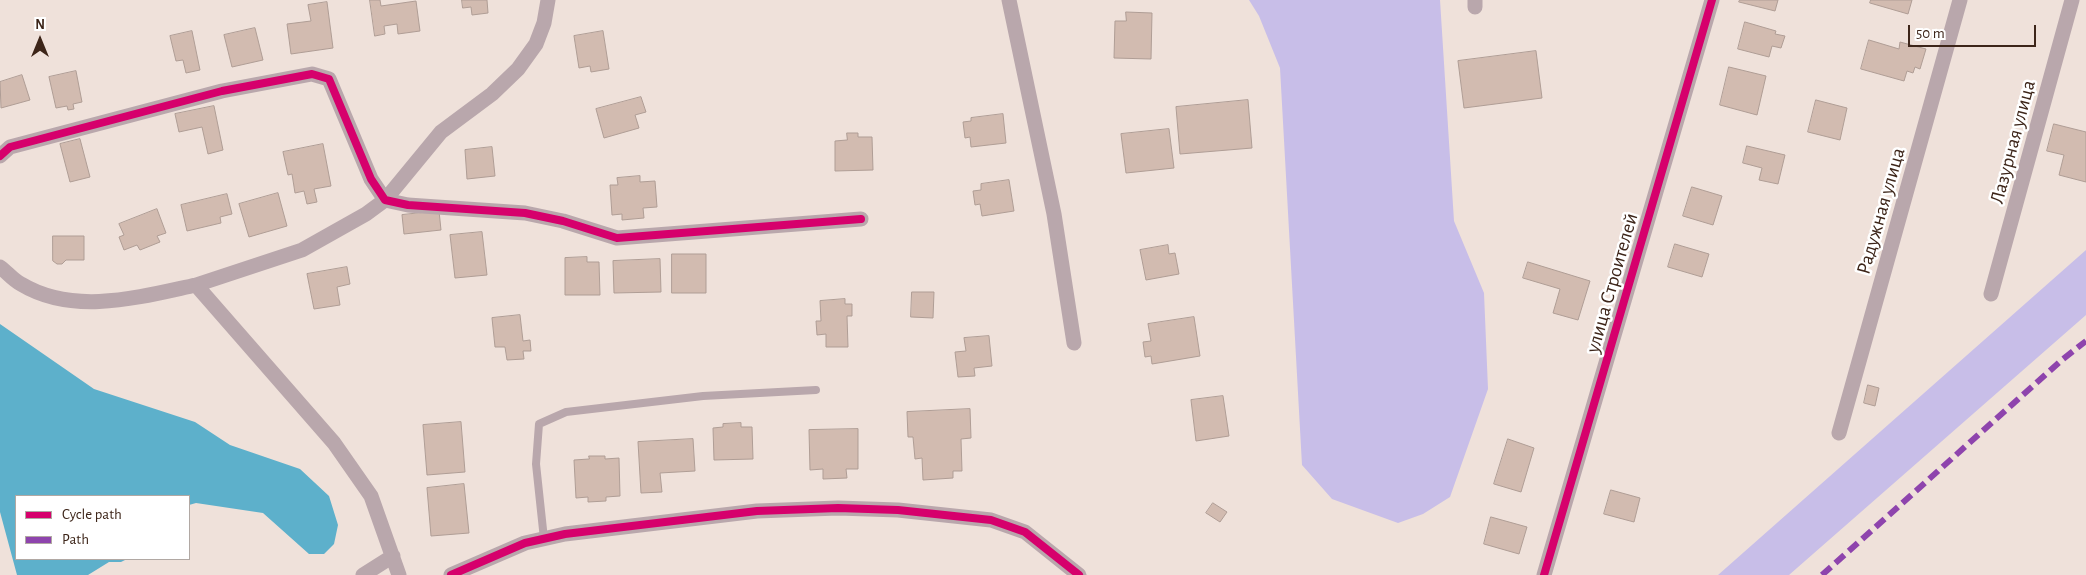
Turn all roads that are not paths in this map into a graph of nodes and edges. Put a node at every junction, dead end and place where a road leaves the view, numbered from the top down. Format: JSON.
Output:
{"nodes":[{"id":1,"x":548,"y":0,"type":"edge"},
{"id":2,"x":1008,"y":0,"type":"edge"},
{"id":3,"x":1712,"y":0,"type":"edge"},
{"id":4,"x":1960,"y":0,"type":"edge"},
{"id":5,"x":2072,"y":0,"type":"edge"},
{"id":6,"x":0,"y":156,"type":"edge"},
{"id":7,"x":384,"y":200,"type":"junction"},
{"id":8,"x":861,"y":219,"type":"dead end"},
{"id":9,"x":0,"y":267,"type":"edge"},
{"id":10,"x":196,"y":285,"type":"junction"},
{"id":11,"x":1991,"y":294,"type":"dead end"},
{"id":12,"x":1074,"y":343,"type":"dead end"},
{"id":13,"x":816,"y":390,"type":"dead end"},
{"id":14,"x":1840,"y":433,"type":"dead end"},
{"id":15,"x":544,"y":539,"type":"junction"},
{"id":16,"x":392,"y":556,"type":"junction"},
{"id":17,"x":363,"y":575,"type":"edge"},
{"id":18,"x":399,"y":575,"type":"edge"},
{"id":19,"x":451,"y":575,"type":"edge"},
{"id":20,"x":1079,"y":575,"type":"edge"},
{"id":21,"x":1544,"y":575,"type":"edge"}],
"edges":[{"from":1,"to":7,"type":"street"},
{"from":2,"to":12,"type":"street"},
{"from":3,"to":21,"type":"street","name":"улица Строителей"},
{"from":4,"to":14,"type":"street","name":"Радужная улица"},
{"from":5,"to":11,"type":"street","name":"Лазурная улица"},
{"from":6,"to":7,"type":"street"},
{"from":7,"to":8,"type":"street"},
{"from":7,"to":10,"type":"street"},
{"from":9,"to":10,"type":"street"},
{"from":10,"to":16,"type":"street"},
{"from":13,"to":15,"type":"lane"},
{"from":15,"to":19,"type":"street"},
{"from":15,"to":20,"type":"street"},
{"from":16,"to":17,"type":"street"},
{"from":16,"to":18,"type":"street"}]}
